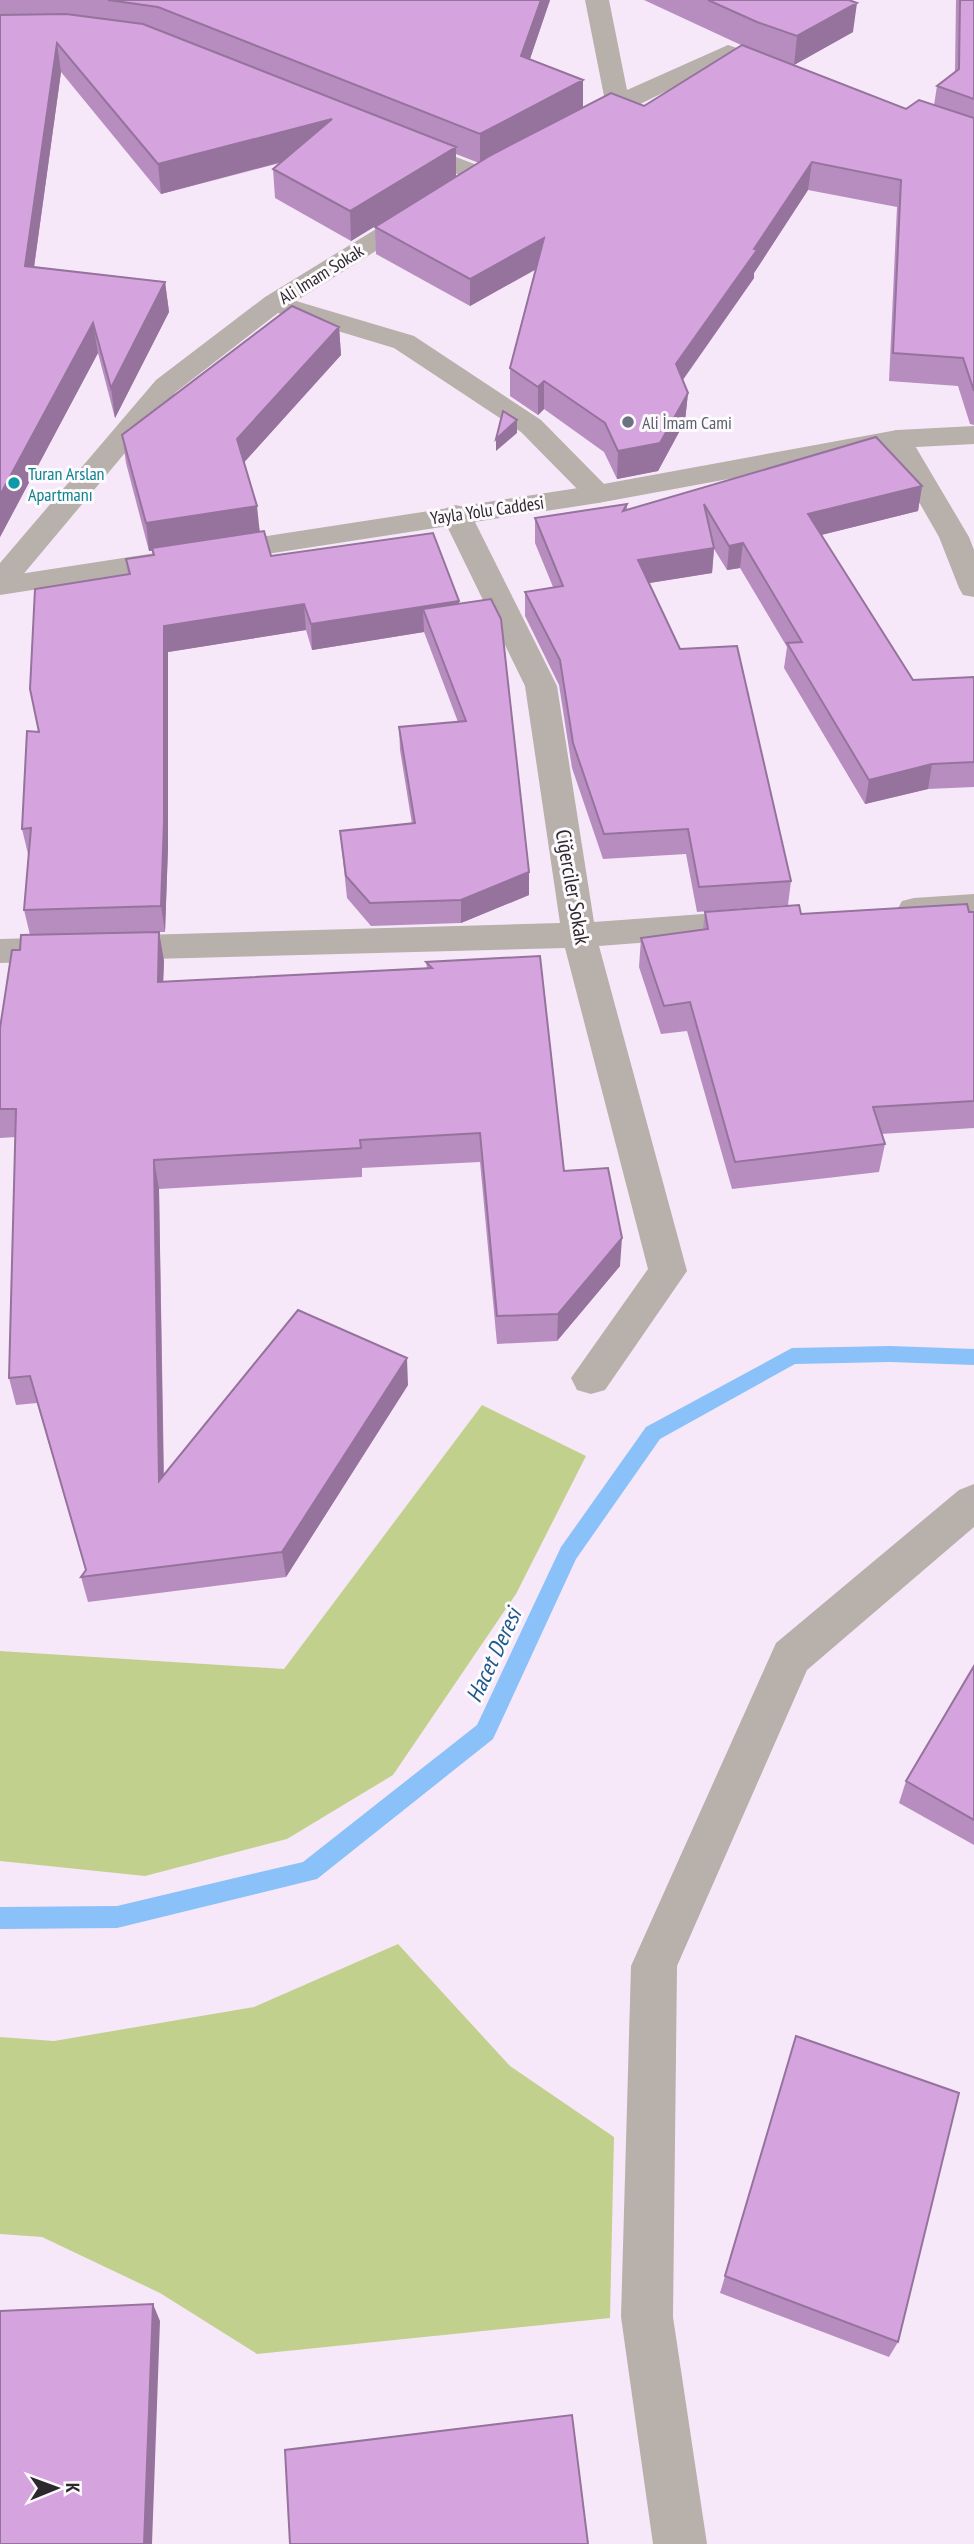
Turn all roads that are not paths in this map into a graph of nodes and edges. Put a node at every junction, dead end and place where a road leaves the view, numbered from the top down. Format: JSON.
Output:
{"nodes":[{"id":1,"x":594,"y":1,"type":"edge"},
{"id":2,"x":806,"y":80,"type":"edge"},
{"id":3,"x":618,"y":104,"type":"junction"},
{"id":4,"x":561,"y":134,"type":"edge"},
{"id":5,"x":393,"y":140,"type":"edge"},
{"id":6,"x":274,"y":303,"type":"junction"},
{"id":7,"x":974,"y":435,"type":"edge"},
{"id":8,"x":897,"y":439,"type":"junction"},
{"id":9,"x":598,"y":494,"type":"junction"},
{"id":10,"x":456,"y":514,"type":"junction"},
{"id":11,"x":0,"y":584,"type":"edge"},
{"id":12,"x":974,"y":588,"type":"edge"},
{"id":13,"x":974,"y":906,"type":"edge"},
{"id":14,"x":878,"y":913,"type":"edge"},
{"id":15,"x":783,"y":920,"type":"edge"},
{"id":16,"x":579,"y":935,"type":"junction"},
{"id":17,"x":0,"y":951,"type":"edge"},
{"id":18,"x":591,"y":1378,"type":"dead end"},
{"id":19,"x":974,"y":1502,"type":"edge"},
{"id":20,"x":680,"y":2544,"type":"edge"}],
"edges":[{"from":1,"to":3,"type":"street"},
{"from":2,"to":3,"type":"street"},
{"from":3,"to":4,"type":"street"},
{"from":5,"to":6,"type":"street","name":"Ali Imam Sokak"},
{"from":6,"to":9,"type":"street"},
{"from":6,"to":11,"type":"street","name":"Ali Imam Sokak"},
{"from":7,"to":8,"type":"street","name":"Yayla Yolu Caddesi"},
{"from":8,"to":9,"type":"street","name":"Yayla Yolu Caddesi"},
{"from":8,"to":12,"type":"street"},
{"from":9,"to":10,"type":"street","name":"Yayla Yolu Caddesi"},
{"from":10,"to":11,"type":"street","name":"Yayla Yolu Caddesi"},
{"from":10,"to":16,"type":"street","name":"Ciğerciler Sokak"},
{"from":13,"to":14,"type":"street"},
{"from":15,"to":16,"type":"street"},
{"from":16,"to":17,"type":"street"},
{"from":16,"to":18,"type":"street","name":"Ciğerciler Sokak"},
{"from":19,"to":20,"type":"street"}]}
